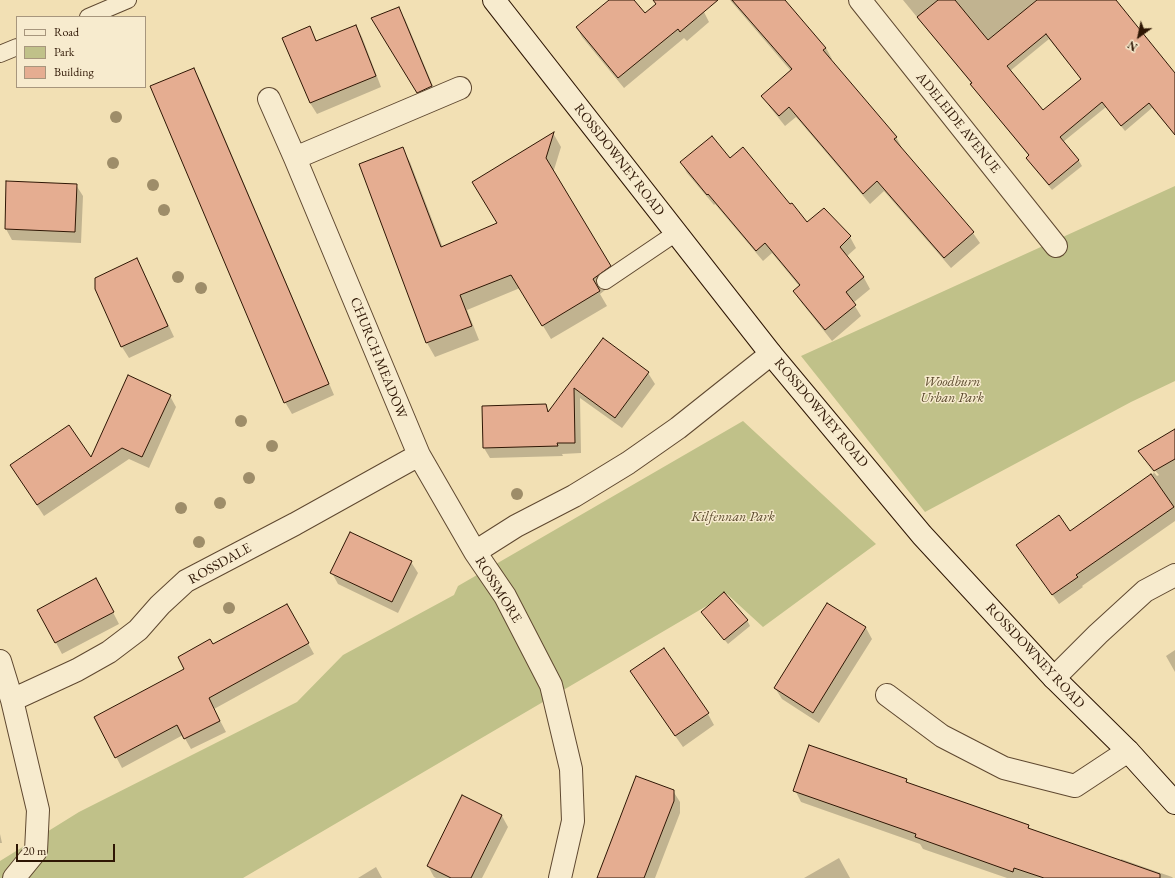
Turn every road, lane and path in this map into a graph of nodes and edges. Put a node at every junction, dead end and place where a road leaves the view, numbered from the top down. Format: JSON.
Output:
{"nodes":[{"id":1,"x":128,"y":0,"type":"edge"},
{"id":2,"x":494,"y":0,"type":"edge"},
{"id":3,"x":860,"y":0,"type":"edge"},
{"id":4,"x":90,"y":16,"type":"edge"},
{"id":5,"x":16,"y":47,"type":"edge"},
{"id":6,"x":0,"y":54,"type":"edge"},
{"id":7,"x":460,"y":88,"type":"dead end"},
{"id":8,"x":269,"y":99,"type":"dead end"},
{"id":9,"x":295,"y":158,"type":"junction"},
{"id":10,"x":676,"y":233,"type":"junction"},
{"id":11,"x":1056,"y":246,"type":"dead end"},
{"id":12,"x":605,"y":281,"type":"dead end"},
{"id":13,"x":771,"y":354,"type":"junction"},
{"id":14,"x":419,"y":455,"type":"junction"},
{"id":15,"x":474,"y":552,"type":"junction"},
{"id":16,"x":1175,"y":575,"type":"edge"},
{"id":17,"x":0,"y":661,"type":"edge"},
{"id":18,"x":1054,"y":678,"type":"junction"},
{"id":19,"x":887,"y":696,"type":"dead end"},
{"id":20,"x":12,"y":700,"type":"junction"},
{"id":21,"x":1128,"y":751,"type":"junction"},
{"id":22,"x":1175,"y":802,"type":"edge"},
{"id":23,"x":14,"y":878,"type":"edge"},
{"id":24,"x":560,"y":878,"type":"edge"}],
"edges":[{"from":1,"to":4,"type":"lane"},
{"from":2,"to":10,"type":"street","name":"ROSSDOWNEY ROAD"},
{"from":3,"to":11,"type":"street","name":"ADELEIDE AVENUE"},
{"from":5,"to":6,"type":"lane"},
{"from":7,"to":9,"type":"street"},
{"from":8,"to":9,"type":"street","name":"CHURCH MEADOW"},
{"from":9,"to":14,"type":"street","name":"CHURCH MEADOW"},
{"from":10,"to":12,"type":"lane"},
{"from":10,"to":13,"type":"street","name":"ROSSDOWNEY ROAD"},
{"from":13,"to":15,"type":"street","name":"ROSSMORE"},
{"from":13,"to":18,"type":"street","name":"ROSSDOWNEY ROAD"},
{"from":14,"to":15,"type":"street","name":"CHURCH MEADOW"},
{"from":14,"to":20,"type":"street","name":"ROSSDALE"},
{"from":15,"to":24,"type":"street","name":"ROSSMORE"},
{"from":16,"to":18,"type":"street"},
{"from":17,"to":20,"type":"street"},
{"from":18,"to":21,"type":"street","name":"ROSSDOWNEY ROAD"},
{"from":19,"to":21,"type":"street"},
{"from":20,"to":23,"type":"street"},
{"from":21,"to":22,"type":"street","name":"ROSSDOWNEY ROAD"}]}
